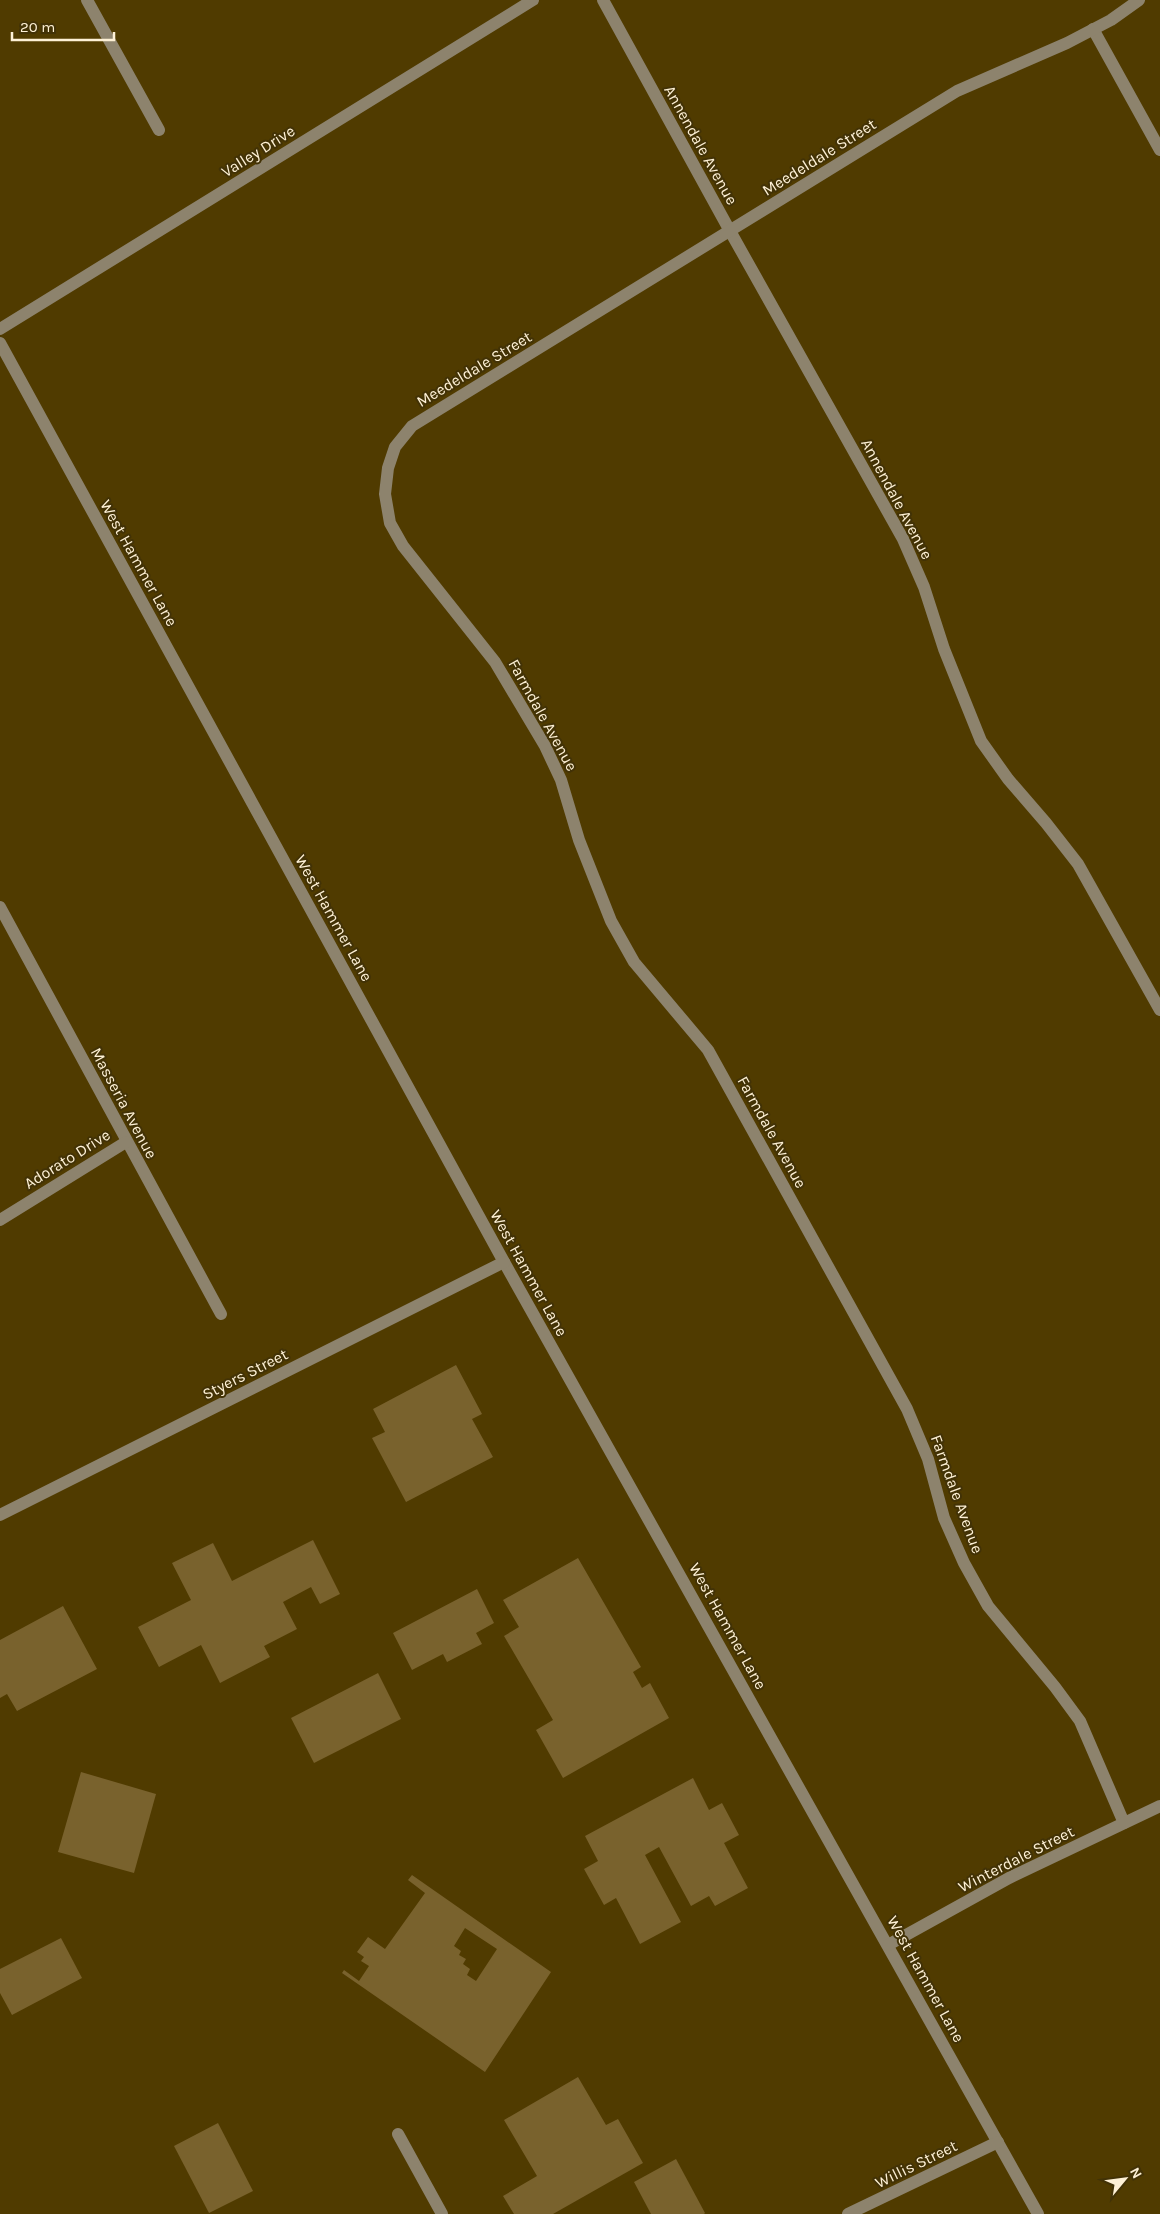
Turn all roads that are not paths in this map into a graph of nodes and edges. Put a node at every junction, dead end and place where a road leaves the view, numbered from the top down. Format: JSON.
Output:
{"nodes":[{"id":1,"x":88,"y":0,"type":"edge"},
{"id":2,"x":533,"y":0,"type":"edge"},
{"id":3,"x":603,"y":0,"type":"edge"},
{"id":4,"x":1139,"y":0,"type":"edge"},
{"id":5,"x":1093,"y":29,"type":"junction"},
{"id":6,"x":159,"y":130,"type":"dead end"},
{"id":7,"x":1160,"y":150,"type":"edge"},
{"id":8,"x":730,"y":231,"type":"junction"},
{"id":9,"x":0,"y":329,"type":"edge"},
{"id":10,"x":0,"y":343,"type":"edge"},
{"id":11,"x":388,"y":468,"type":"joint"},
{"id":12,"x":0,"y":908,"type":"edge"},
{"id":13,"x":1160,"y":1010,"type":"edge"},
{"id":14,"x":126,"y":1142,"type":"junction"},
{"id":15,"x":0,"y":1220,"type":"edge"},
{"id":16,"x":504,"y":1262,"type":"junction"},
{"id":17,"x":221,"y":1314,"type":"dead end"},
{"id":18,"x":0,"y":1515,"type":"edge"},
{"id":19,"x":1160,"y":1806,"type":"edge"},
{"id":20,"x":1124,"y":1823,"type":"junction"},
{"id":21,"x":888,"y":1945,"type":"junction"},
{"id":22,"x":398,"y":2134,"type":"dead end"},
{"id":23,"x":998,"y":2142,"type":"junction"},
{"id":24,"x":442,"y":2214,"type":"edge"},
{"id":25,"x":848,"y":2214,"type":"edge"},
{"id":26,"x":1038,"y":2214,"type":"edge"}],
"edges":[{"from":1,"to":6,"type":"street"},
{"from":2,"to":9,"type":"street","name":"Valley Drive"},
{"from":3,"to":8,"type":"street","name":"Annendale Avenue"},
{"from":4,"to":5,"type":"street","name":"Meedeldale Street"},
{"from":5,"to":7,"type":"street"},
{"from":5,"to":8,"type":"street","name":"Meedeldale Street"},
{"from":8,"to":11,"type":"street","name":"Meedeldale Street"},
{"from":8,"to":13,"type":"street","name":"Annendale Avenue"},
{"from":10,"to":16,"type":"street","name":"West Hammer Lane"},
{"from":11,"to":20,"type":"street","name":"Farmdale Avenue"},
{"from":12,"to":14,"type":"street","name":"Masseria Avenue"},
{"from":14,"to":15,"type":"street","name":"Adorato Drive"},
{"from":14,"to":17,"type":"street","name":"Masseria Avenue"},
{"from":16,"to":18,"type":"street","name":"Styers Street"},
{"from":16,"to":21,"type":"street","name":"West Hammer Lane"},
{"from":19,"to":20,"type":"street","name":"Winterdale Street"},
{"from":20,"to":21,"type":"street","name":"Winterdale Street"},
{"from":21,"to":23,"type":"street","name":"West Hammer Lane"},
{"from":22,"to":24,"type":"street"},
{"from":23,"to":25,"type":"street","name":"Willis Street"},
{"from":23,"to":26,"type":"street","name":"West Hammer Lane"}]}
